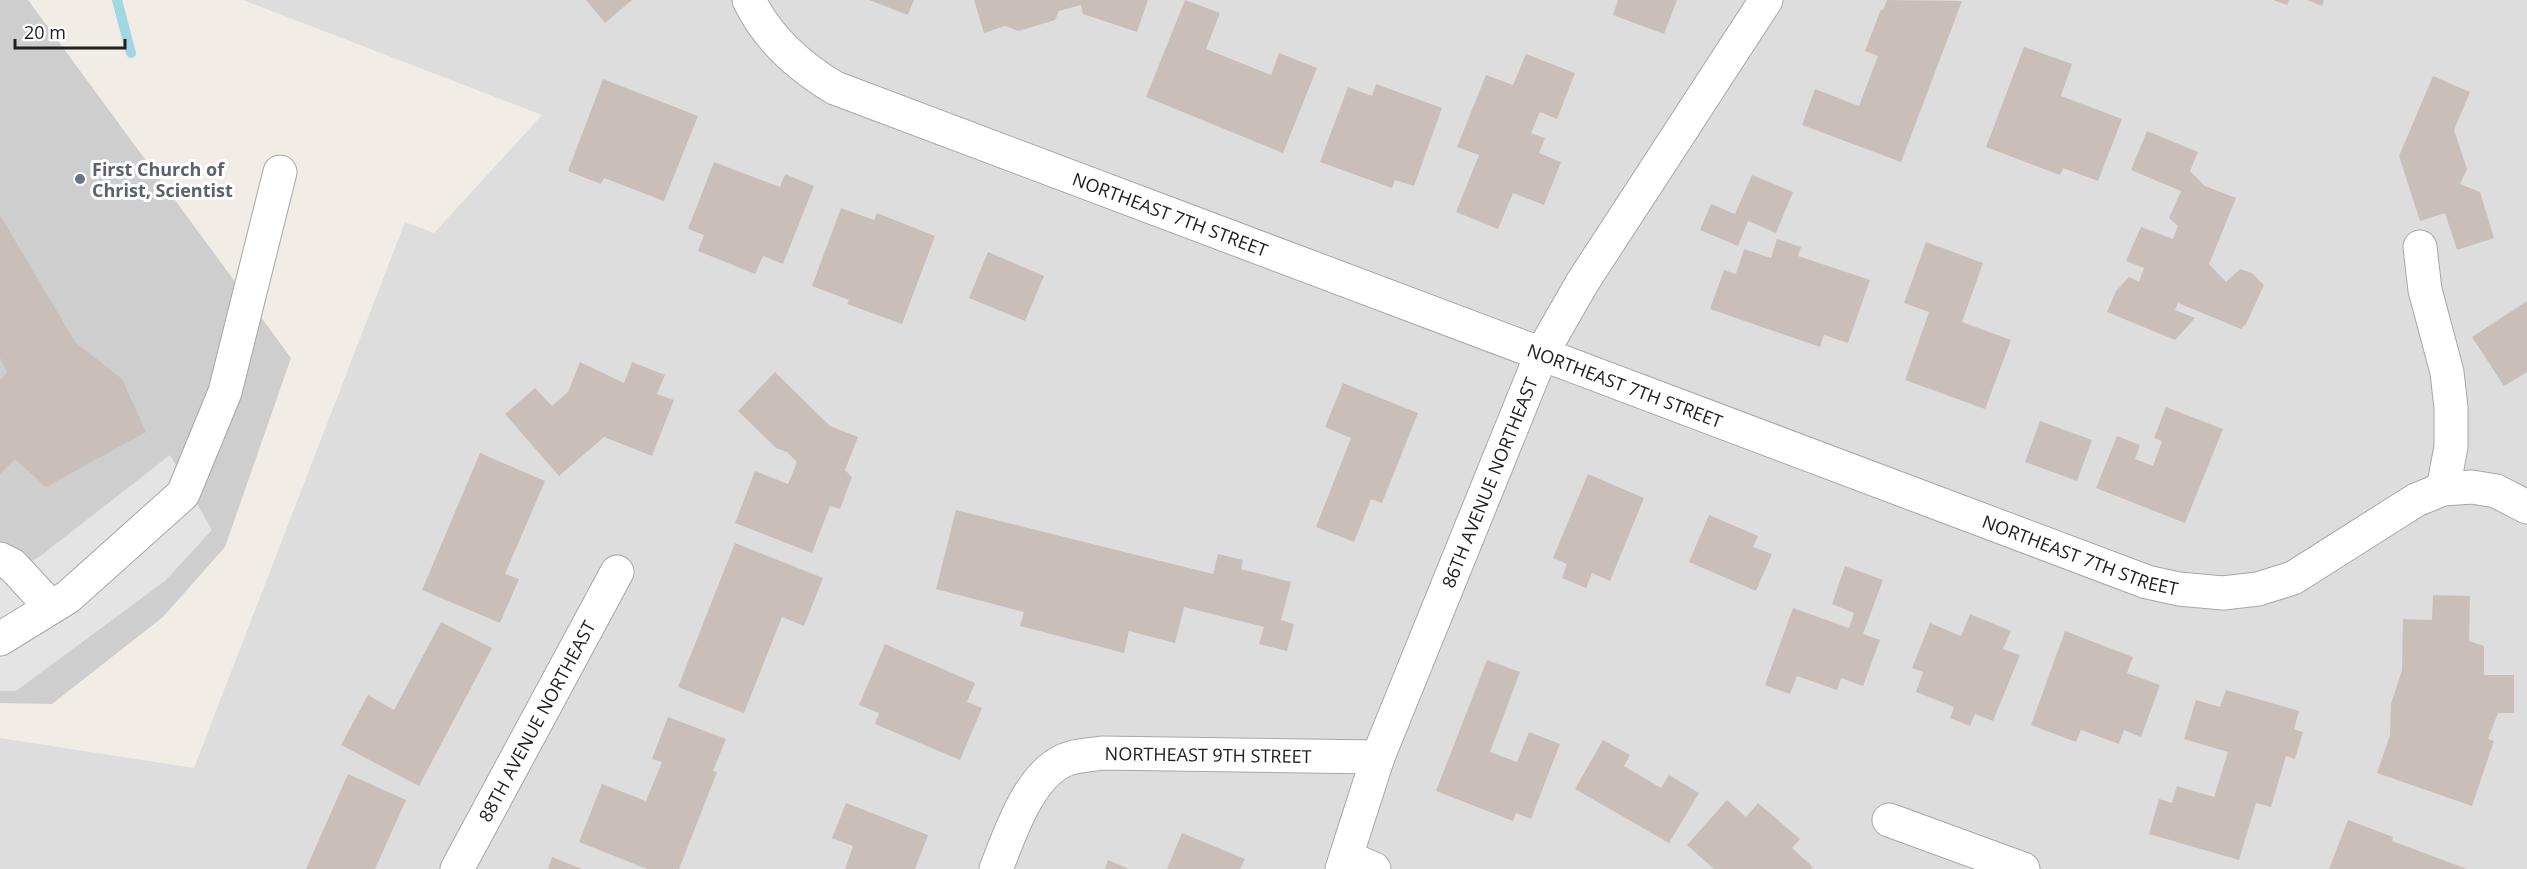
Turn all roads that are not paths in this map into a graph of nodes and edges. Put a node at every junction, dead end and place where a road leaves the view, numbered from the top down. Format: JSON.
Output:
{"nodes":[{"id":1,"x":749,"y":0,"type":"edge"},
{"id":2,"x":1766,"y":0,"type":"edge"},
{"id":3,"x":280,"y":172,"type":"dead end"},
{"id":4,"x":2420,"y":247,"type":"dead end"},
{"id":5,"x":1542,"y":353,"type":"junction"},
{"id":6,"x":2443,"y":489,"type":"junction"},
{"id":7,"x":2527,"y":507,"type":"edge"},
{"id":8,"x":0,"y":559,"type":"edge"},
{"id":9,"x":617,"y":572,"type":"dead end"},
{"id":10,"x":51,"y":607,"type":"junction"},
{"id":11,"x":0,"y":639,"type":"edge"},
{"id":12,"x":1378,"y":757,"type":"junction"},
{"id":13,"x":1889,"y":820,"type":"dead end"},
{"id":14,"x":1354,"y":865,"type":"edge"},
{"id":15,"x":457,"y":869,"type":"edge"},
{"id":16,"x":996,"y":869,"type":"edge"},
{"id":17,"x":2023,"y":869,"type":"edge"}],
"edges":[{"from":1,"to":5,"type":"street","name":"NORTHEAST 7TH STREET"},
{"from":2,"to":5,"type":"street","name":"86TH AVENUE NORTHEAST"},
{"from":3,"to":10,"type":"street"},
{"from":4,"to":6,"type":"street"},
{"from":5,"to":6,"type":"street","name":"NORTHEAST 7TH STREET"},
{"from":5,"to":12,"type":"street","name":"86TH AVENUE NORTHEAST"},
{"from":6,"to":7,"type":"street","name":"NORTHEAST 7TH STREET"},
{"from":8,"to":10,"type":"street"},
{"from":9,"to":15,"type":"street","name":"88TH AVENUE NORTHEAST"},
{"from":10,"to":11,"type":"street"},
{"from":12,"to":14,"type":"street","name":"86TH AVENUE NORTHEAST"},
{"from":12,"to":16,"type":"street","name":"NORTHEAST 9TH STREET"},
{"from":13,"to":17,"type":"street"}]}
